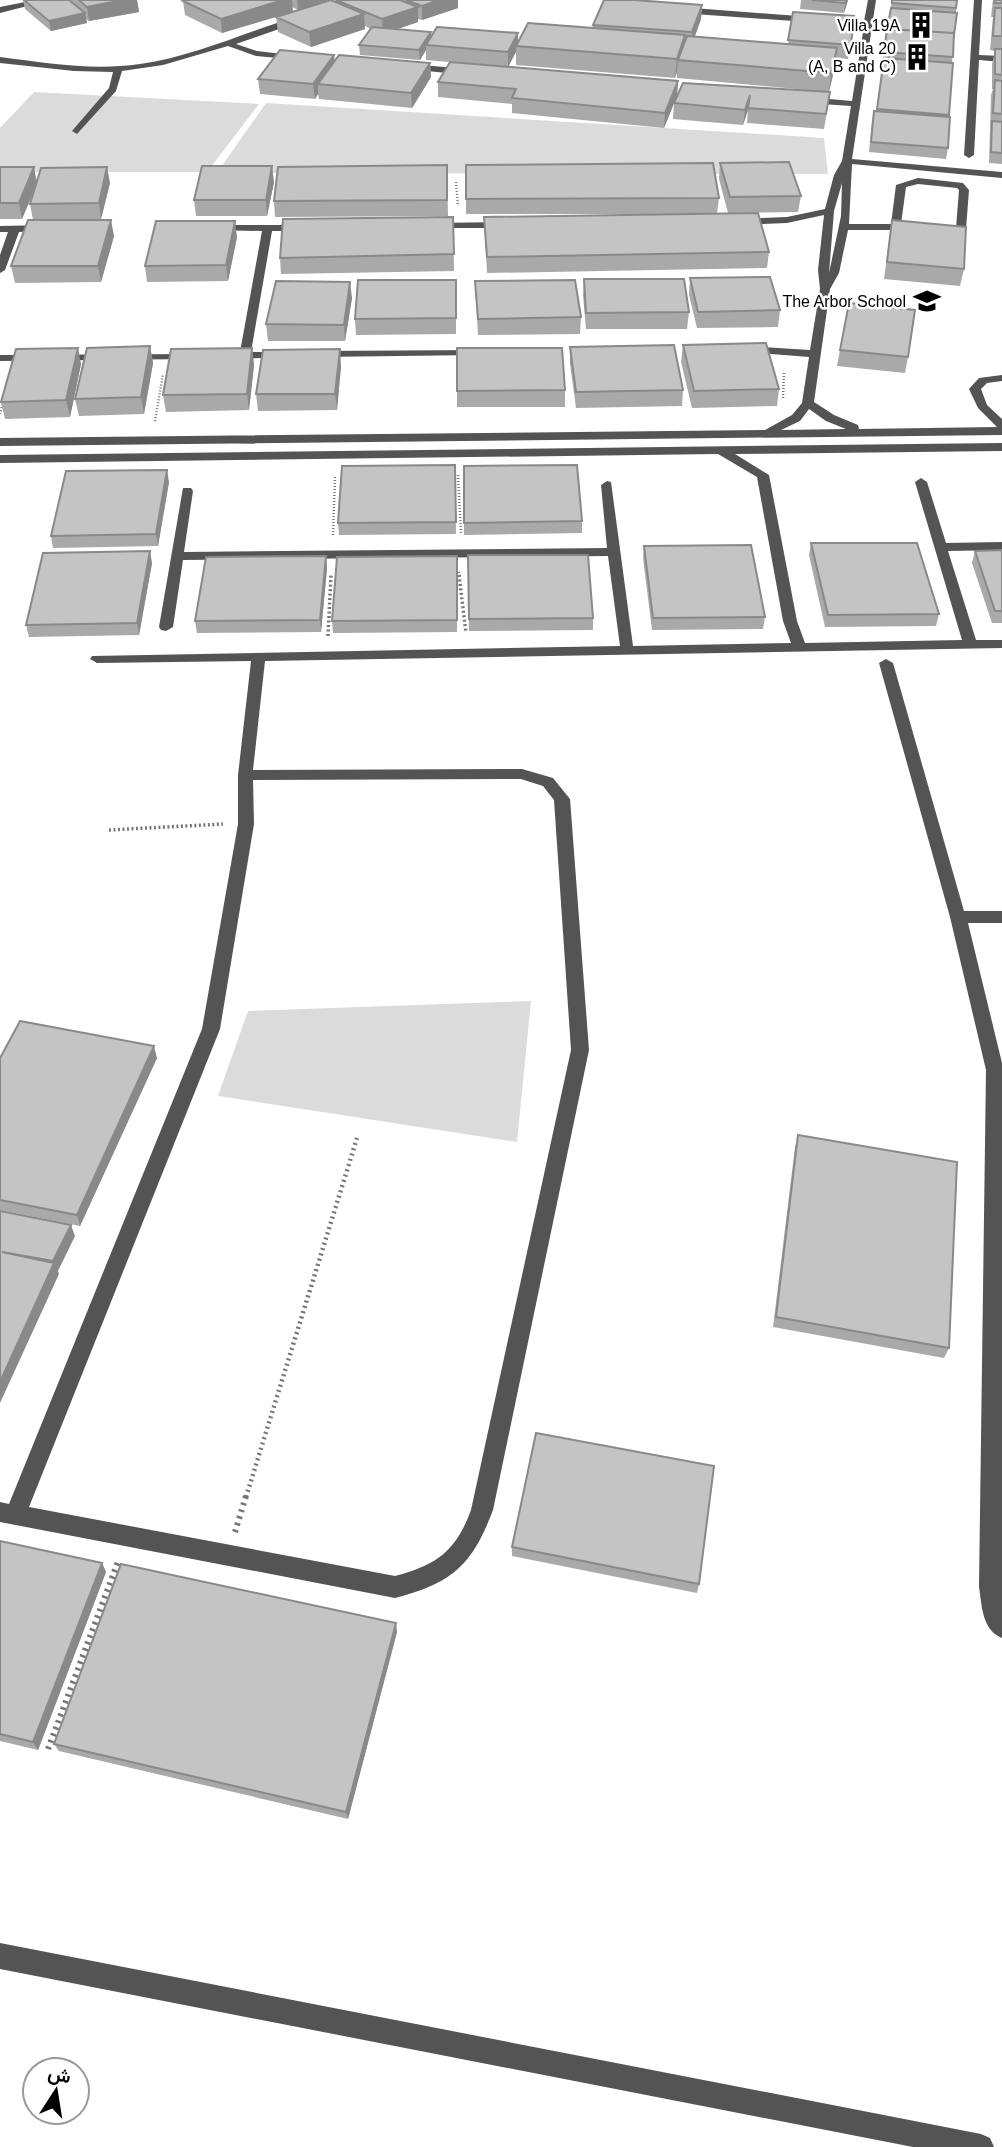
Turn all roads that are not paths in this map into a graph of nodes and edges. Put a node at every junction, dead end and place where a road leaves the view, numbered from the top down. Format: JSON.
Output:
{"nodes":[{"id":1,"x":47,"y":0,"type":"edge"},
{"id":2,"x":872,"y":0,"type":"edge"},
{"id":3,"x":978,"y":0,"type":"edge"},
{"id":4,"x":665,"y":9,"type":"edge"},
{"id":5,"x":0,"y":10,"type":"edge"},
{"id":6,"x":310,"y":16,"type":"edge"},
{"id":7,"x":867,"y":24,"type":"junction"},
{"id":8,"x":226,"y":43,"type":"junction"},
{"id":9,"x":975,"y":57,"type":"junction"},
{"id":10,"x":313,"y":59,"type":"edge"},
{"id":11,"x":1002,"y":59,"type":"edge"},
{"id":12,"x":0,"y":60,"type":"edge"},
{"id":13,"x":392,"y":65,"type":"edge"},
{"id":14,"x":118,"y":69,"type":"junction"},
{"id":15,"x":484,"y":73,"type":"edge"},
{"id":16,"x":799,"y":99,"type":"edge"},
{"id":17,"x":854,"y":104,"type":"junction"},
{"id":18,"x":77,"y":131,"type":"dead end"},
{"id":19,"x":968,"y":155,"type":"dead end"},
{"id":20,"x":846,"y":161,"type":"junction"},
{"id":21,"x":1002,"y":176,"type":"edge"},
{"id":22,"x":829,"y":211,"type":"junction"},
{"id":23,"x":771,"y":221,"type":"junction"},
{"id":24,"x":845,"y":221,"type":"junction"},
{"id":25,"x":730,"y":222,"type":"edge"},
{"id":26,"x":513,"y":225,"type":"edge"},
{"id":27,"x":418,"y":226,"type":"edge"},
{"id":28,"x":896,"y":226,"type":"junction"},
{"id":29,"x":63,"y":228,"type":"edge"},
{"id":30,"x":211,"y":228,"type":"edge"},
{"id":31,"x":322,"y":228,"type":"edge"},
{"id":32,"x":802,"y":228,"type":"dead end"},
{"id":33,"x":0,"y":229,"type":"edge"},
{"id":34,"x":15,"y":229,"type":"junction"},
{"id":35,"x":267,"y":229,"type":"junction"},
{"id":36,"x":815,"y":233,"type":"dead end"},
{"id":37,"x":825,"y":240,"type":"junction"},
{"id":38,"x":0,"y":270,"type":"edge"},
{"id":39,"x":825,"y":289,"type":"junction"},
{"id":40,"x":738,"y":349,"type":"edge"},
{"id":41,"x":492,"y":352,"type":"edge"},
{"id":42,"x":816,"y":354,"type":"junction"},
{"id":43,"x":245,"y":355,"type":"junction"},
{"id":44,"x":206,"y":356,"type":"edge"},
{"id":45,"x":219,"y":356,"type":"edge"},
{"id":46,"x":0,"y":358,"type":"edge"},
{"id":47,"x":1002,"y":378,"type":"edge"},
{"id":48,"x":975,"y":389,"type":"junction"},
{"id":49,"x":1002,"y":389,"type":"edge"},
{"id":50,"x":808,"y":403,"type":"junction"},
{"id":51,"x":1002,"y":428,"type":"edge"},
{"id":52,"x":763,"y":432,"type":"junction"},
{"id":53,"x":865,"y":432,"type":"junction"},
{"id":54,"x":0,"y":442,"type":"edge"},
{"id":55,"x":1002,"y":447,"type":"edge"},
{"id":56,"x":801,"y":449,"type":"junction"},
{"id":57,"x":718,"y":450,"type":"junction"},
{"id":58,"x":0,"y":459,"type":"edge"},
{"id":59,"x":763,"y":475,"type":"junction"},
{"id":60,"x":921,"y":482,"type":"dead end"},
{"id":61,"x":607,"y":485,"type":"dead end"},
{"id":62,"x":187,"y":491,"type":"dead end"},
{"id":63,"x":1002,"y":546,"type":"edge"},
{"id":64,"x":942,"y":547,"type":"junction"},
{"id":65,"x":615,"y":552,"type":"junction"},
{"id":66,"x":177,"y":556,"type":"junction"},
{"id":67,"x":166,"y":627,"type":"dead end"},
{"id":68,"x":970,"y":644,"type":"junction"},
{"id":69,"x":1002,"y":644,"type":"edge"},
{"id":70,"x":800,"y":648,"type":"junction"},
{"id":71,"x":628,"y":652,"type":"junction"},
{"id":72,"x":258,"y":657,"type":"junction"},
{"id":73,"x":97,"y":659,"type":"dead end"},
{"id":74,"x":886,"y":663,"type":"dead end"},
{"id":75,"x":245,"y":775,"type":"junction"},
{"id":76,"x":958,"y":917,"type":"junction"},
{"id":77,"x":1002,"y":917,"type":"edge"},
{"id":78,"x":999,"y":1256,"type":"edge"},
{"id":79,"x":7,"y":1513,"type":"edge"},
{"id":80,"x":1002,"y":1627,"type":"edge"},
{"id":81,"x":0,"y":1956,"type":"edge"},
{"id":82,"x":981,"y":2147,"type":"edge"}],
"edges":[{"from":1,"to":5,"type":"street"},
{"from":2,"to":7,"type":"street"},
{"from":3,"to":9,"type":"street"},
{"from":4,"to":7,"type":"street"},
{"from":6,"to":8,"type":"street"},
{"from":7,"to":17,"type":"street"},
{"from":8,"to":10,"type":"street"},
{"from":8,"to":14,"type":"street"},
{"from":9,"to":11,"type":"street"},
{"from":9,"to":19,"type":"street"},
{"from":12,"to":14,"type":"street"},
{"from":13,"to":15,"type":"street"},
{"from":14,"to":18,"type":"street"},
{"from":16,"to":17,"type":"street"},
{"from":17,"to":20,"type":"street"},
{"from":20,"to":21,"type":"street"},
{"from":20,"to":22,"type":"street"},
{"from":20,"to":24,"type":"street"},
{"from":22,"to":23,"type":"street"},
{"from":22,"to":37,"type":"street"},
{"from":23,"to":25,"type":"street"},
{"from":23,"to":32,"type":"street"},
{"from":24,"to":28,"type":"street"},
{"from":24,"to":39,"type":"street"},
{"from":26,"to":27,"type":"street"},
{"from":28,"to":28,"type":"street"},
{"from":29,"to":34,"type":"street"},
{"from":30,"to":35,"type":"street"},
{"from":31,"to":35,"type":"street"},
{"from":33,"to":34,"type":"street"},
{"from":34,"to":38,"type":"street"},
{"from":35,"to":43,"type":"street"},
{"from":36,"to":37,"type":"street"},
{"from":37,"to":39,"type":"street"},
{"from":39,"to":42,"type":"street"},
{"from":40,"to":42,"type":"street"},
{"from":41,"to":43,"type":"street"},
{"from":42,"to":50,"type":"street"},
{"from":43,"to":45,"type":"street"},
{"from":44,"to":46,"type":"street"},
{"from":47,"to":48,"type":"street"},
{"from":48,"to":49,"type":"street"},
{"from":48,"to":51,"type":"street"},
{"from":50,"to":52,"type":"street"},
{"from":50,"to":53,"type":"street"},
{"from":51,"to":53,"type":"street"},
{"from":52,"to":53,"type":"street"},
{"from":52,"to":54,"type":"street"},
{"from":55,"to":56,"type":"street"},
{"from":56,"to":57,"type":"street"},
{"from":56,"to":59,"type":"street"},
{"from":57,"to":58,"type":"street"},
{"from":57,"to":59,"type":"street"},
{"from":59,"to":70,"type":"street"},
{"from":60,"to":64,"type":"street"},
{"from":61,"to":65,"type":"street"},
{"from":62,"to":66,"type":"street"},
{"from":63,"to":64,"type":"street"},
{"from":64,"to":68,"type":"street"},
{"from":65,"to":66,"type":"street"},
{"from":65,"to":71,"type":"street"},
{"from":66,"to":67,"type":"street"},
{"from":68,"to":69,"type":"street"},
{"from":68,"to":70,"type":"street"},
{"from":70,"to":71,"type":"street"},
{"from":71,"to":72,"type":"street"},
{"from":72,"to":73,"type":"street"},
{"from":72,"to":75,"type":"street"},
{"from":74,"to":76,"type":"street"},
{"from":75,"to":79,"type":"street"},
{"from":75,"to":79,"type":"street"},
{"from":76,"to":77,"type":"street"},
{"from":76,"to":78,"type":"street"},
{"from":78,"to":80,"type":"street"},
{"from":81,"to":82,"type":"street"}]}
